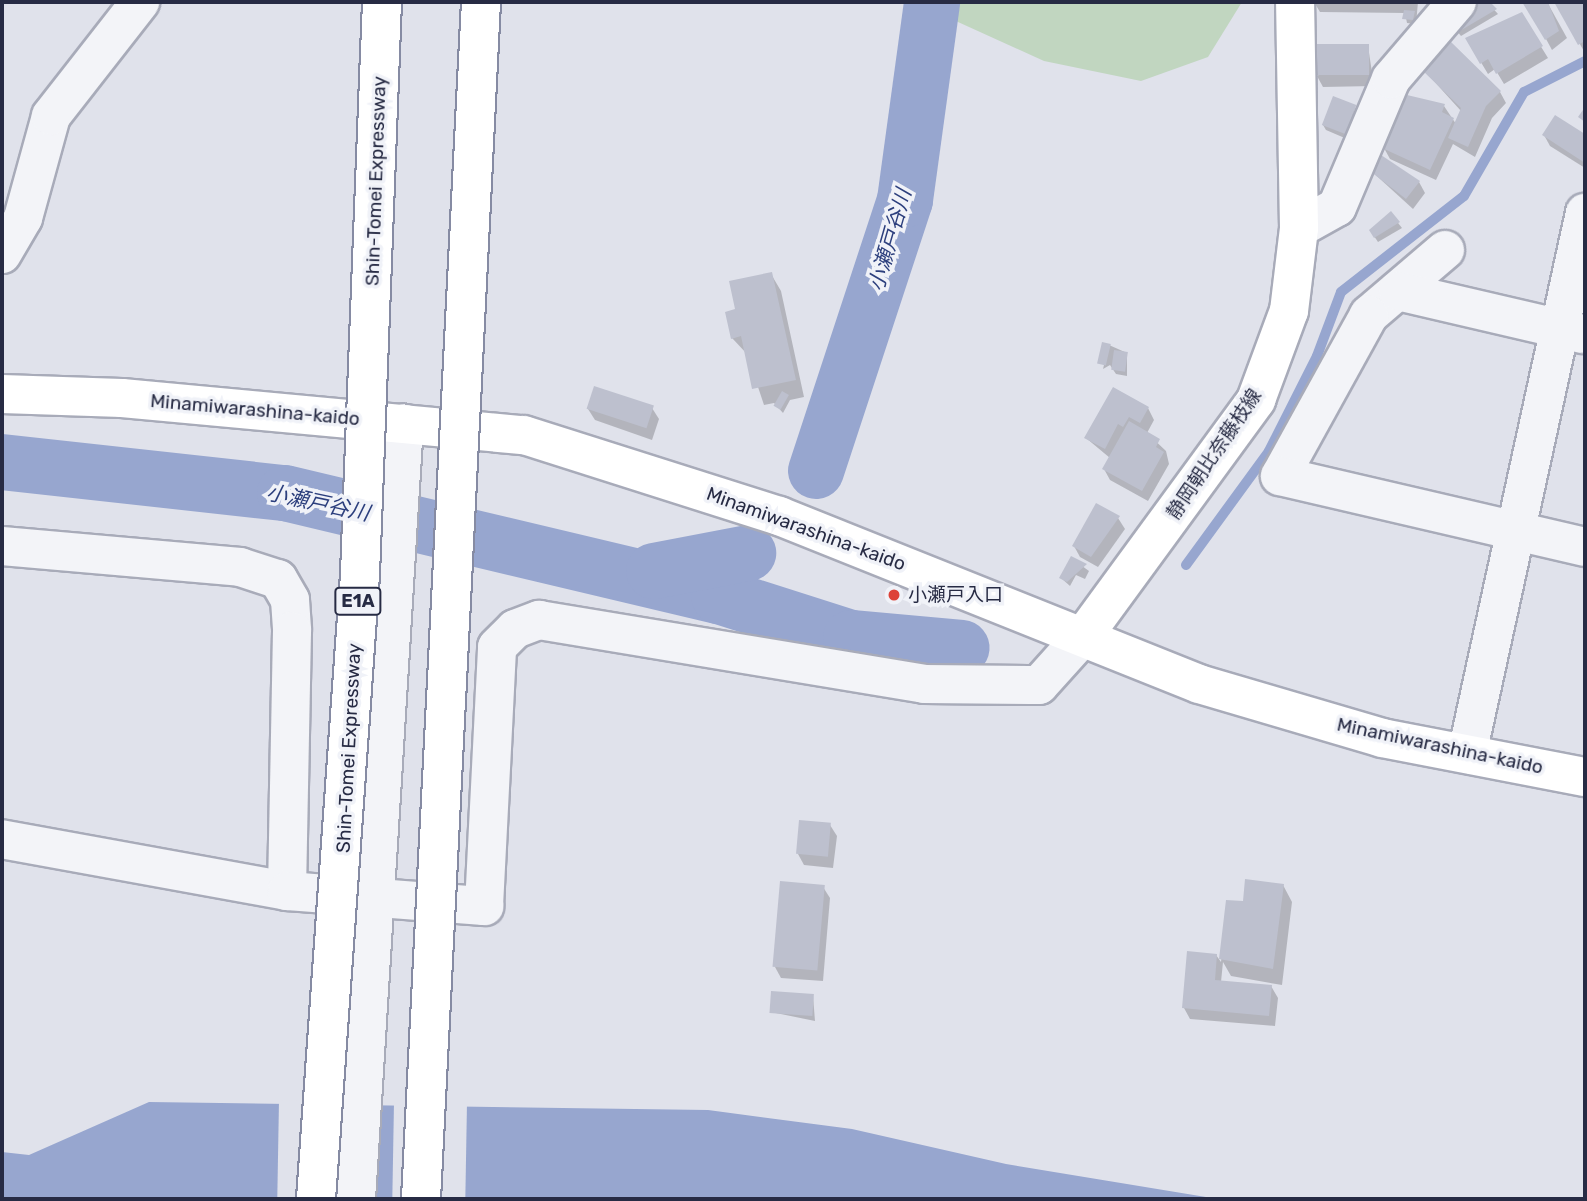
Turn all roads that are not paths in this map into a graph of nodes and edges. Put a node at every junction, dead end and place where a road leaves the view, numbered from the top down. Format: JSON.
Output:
{"nodes":[{"id":1,"x":140,"y":2,"type":"edge"},
{"id":2,"x":382,"y":2,"type":"edge"},
{"id":3,"x":481,"y":2,"type":"edge"},
{"id":4,"x":1295,"y":2,"type":"edge"},
{"id":5,"x":1457,"y":2,"type":"edge"},
{"id":6,"x":1585,"y":213,"type":"edge"},
{"id":7,"x":12,"y":215,"type":"edge"},
{"id":8,"x":1299,"y":228,"type":"junction"},
{"id":9,"x":1445,"y":250,"type":"dead end"},
{"id":10,"x":2,"y":254,"type":"edge"},
{"id":11,"x":1398,"y":292,"type":"junction"},
{"id":12,"x":1572,"y":332,"type":"edge"},
{"id":13,"x":2,"y":394,"type":"edge"},
{"id":14,"x":404,"y":423,"type":"junction"},
{"id":15,"x":1514,"y":531,"type":"junction"},
{"id":16,"x":2,"y":546,"type":"edge"},
{"id":17,"x":1585,"y":547,"type":"edge"},
{"id":18,"x":1085,"y":634,"type":"junction"},
{"id":19,"x":1467,"y":754,"type":"junction"},
{"id":20,"x":1585,"y":777,"type":"edge"},
{"id":21,"x":2,"y":839,"type":"edge"},
{"id":22,"x":287,"y":891,"type":"junction"},
{"id":23,"x":375,"y":898,"type":"junction"},
{"id":24,"x":316,"y":1199,"type":"edge"},
{"id":25,"x":356,"y":1199,"type":"edge"},
{"id":26,"x":421,"y":1199,"type":"edge"}],
"edges":[{"from":1,"to":7,"type":"street"},
{"from":2,"to":24,"type":"main road","name":"Shin-Tomei Expressway","number":"E1A","bridge":true},
{"from":3,"to":26,"type":"main road","bridge":true},
{"from":4,"to":8,"type":"main road","name":"静岡朝比奈藤枝線"},
{"from":5,"to":8,"type":"street"},
{"from":6,"to":12,"type":"street"},
{"from":7,"to":10,"type":"street"},
{"from":8,"to":18,"type":"main road","name":"静岡朝比奈藤枝線"},
{"from":9,"to":11,"type":"street"},
{"from":11,"to":12,"type":"street"},
{"from":11,"to":15,"type":"street"},
{"from":12,"to":15,"type":"street"},
{"from":13,"to":14,"type":"main road","name":"Minamiwarashina-kaido"},
{"from":14,"to":18,"type":"main road","name":"Minamiwarashina-kaido"},
{"from":14,"to":23,"type":"street"},
{"from":15,"to":17,"type":"street"},
{"from":15,"to":19,"type":"street"},
{"from":16,"to":22,"type":"street"},
{"from":18,"to":19,"type":"main road","name":"Minamiwarashina-kaido"},
{"from":18,"to":23,"type":"street"},
{"from":19,"to":20,"type":"main road","name":"Minamiwarashina-kaido"},
{"from":21,"to":22,"type":"street"},
{"from":22,"to":23,"type":"street"},
{"from":23,"to":25,"type":"street"}]}
